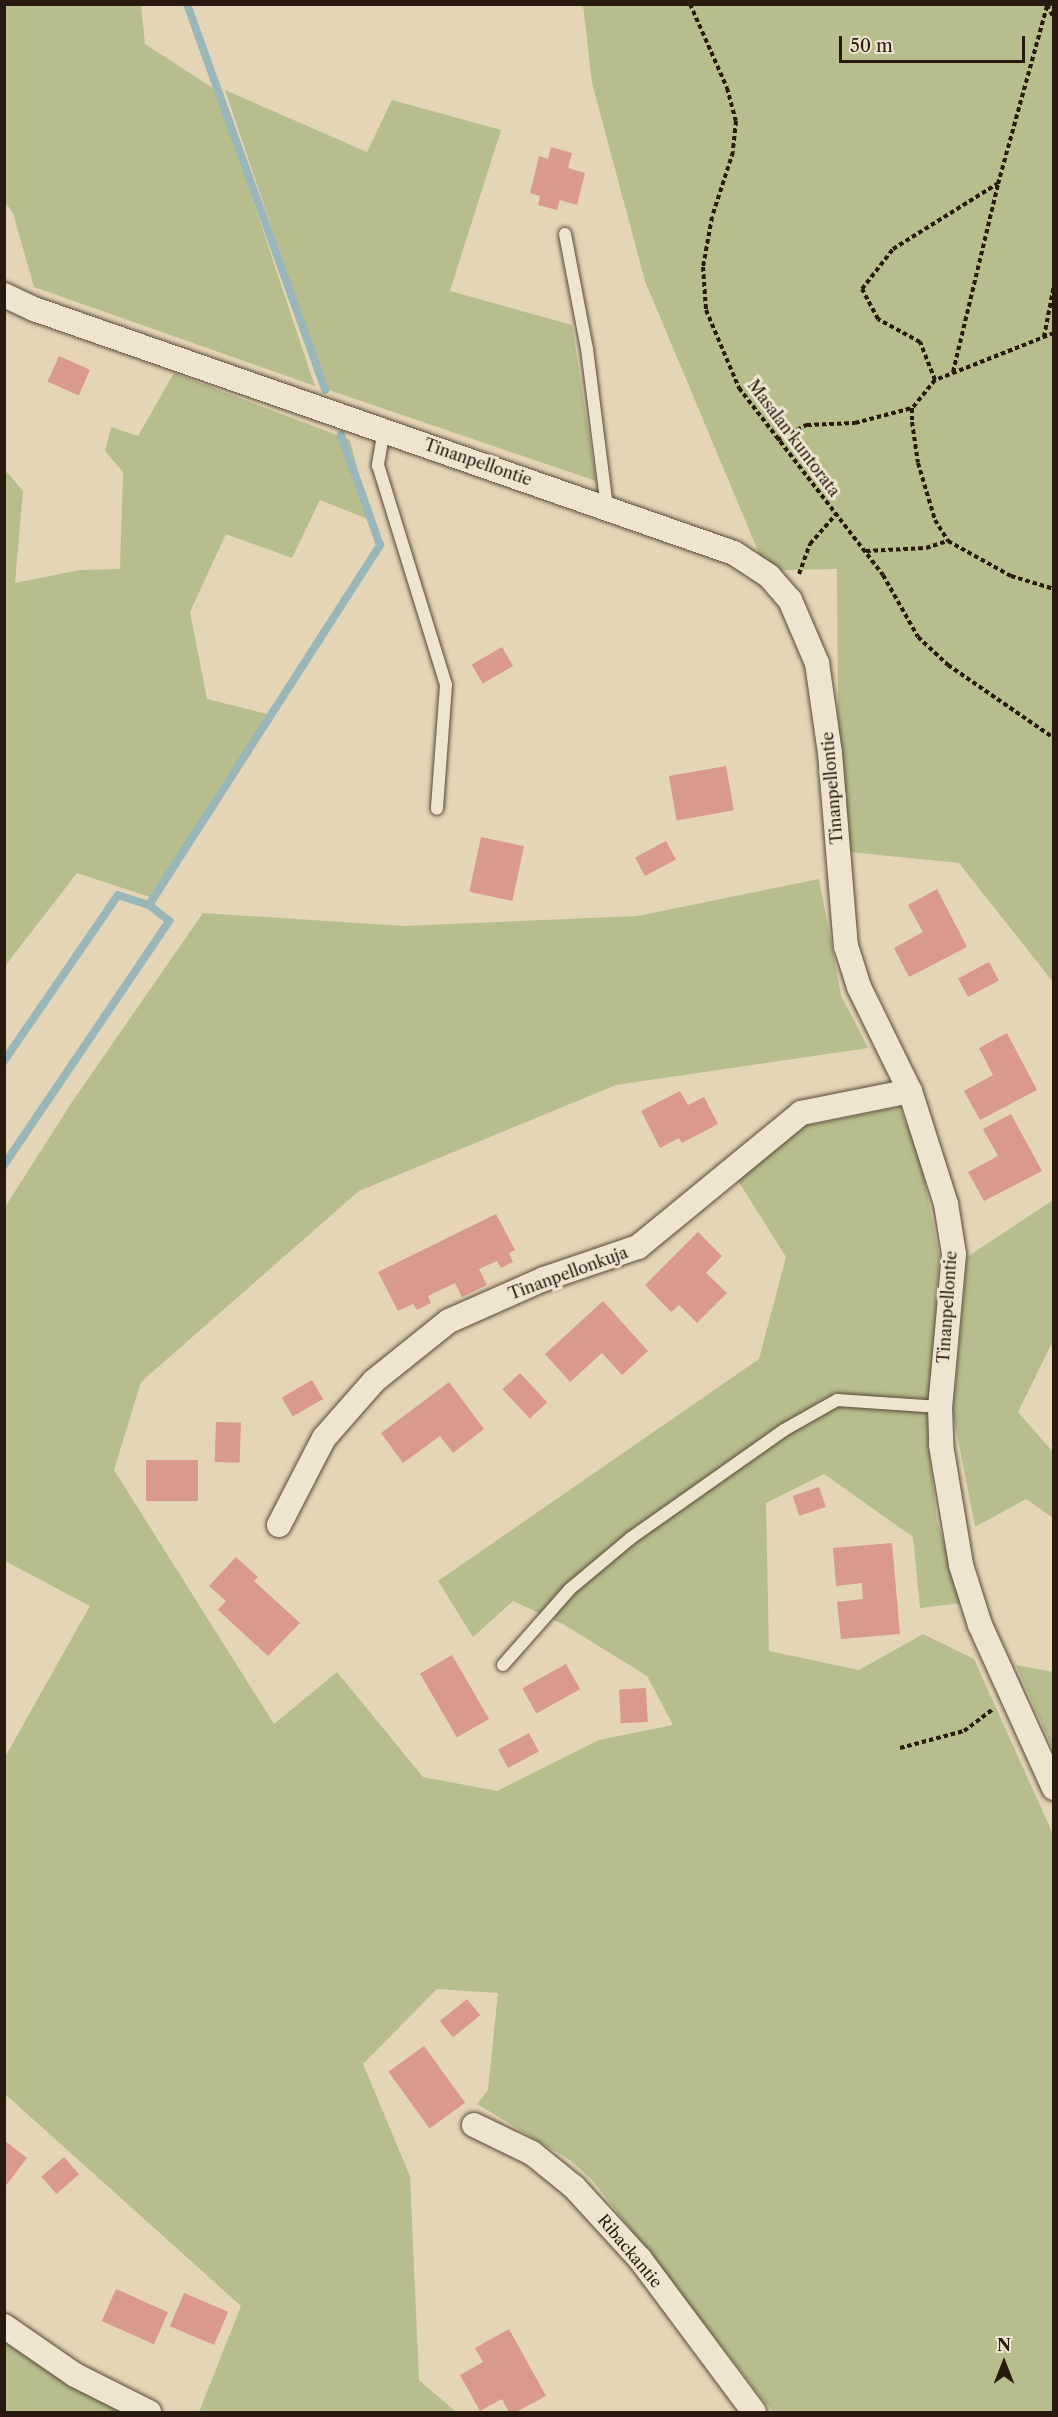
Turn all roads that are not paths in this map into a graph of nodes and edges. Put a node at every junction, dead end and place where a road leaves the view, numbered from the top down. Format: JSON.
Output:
{"nodes":[{"id":1,"x":565,"y":234,"type":"dead end"},
{"id":2,"x":4,"y":295,"type":"edge"},
{"id":3,"x":384,"y":430,"type":"junction"},
{"id":4,"x":607,"y":507,"type":"junction"},
{"id":5,"x":437,"y":809,"type":"dead end"},
{"id":6,"x":910,"y":1091,"type":"junction"},
{"id":7,"x":940,"y":1407,"type":"junction"},
{"id":8,"x":279,"y":1524,"type":"dead end"},
{"id":9,"x":503,"y":1665,"type":"dead end"},
{"id":10,"x":1053,"y":1788,"type":"edge"},
{"id":11,"x":474,"y":2125,"type":"dead end"},
{"id":12,"x":4,"y":2326,"type":"edge"},
{"id":13,"x":148,"y":2412,"type":"edge"},
{"id":14,"x":754,"y":2412,"type":"edge"}],
"edges":[{"from":1,"to":4,"type":"lane"},
{"from":2,"to":3,"type":"street","name":"Tinanpellontie"},
{"from":3,"to":4,"type":"street","name":"Tinanpellontie"},
{"from":3,"to":5,"type":"lane"},
{"from":4,"to":6,"type":"street","name":"Tinanpellontie"},
{"from":6,"to":7,"type":"street","name":"Tinanpellontie"},
{"from":6,"to":8,"type":"street","name":"Tinanpellonkuja"},
{"from":7,"to":9,"type":"lane"},
{"from":7,"to":10,"type":"street","name":"Tinanpellontie"},
{"from":11,"to":14,"type":"street","name":"Ribackantie"},
{"from":12,"to":13,"type":"street"}]}
